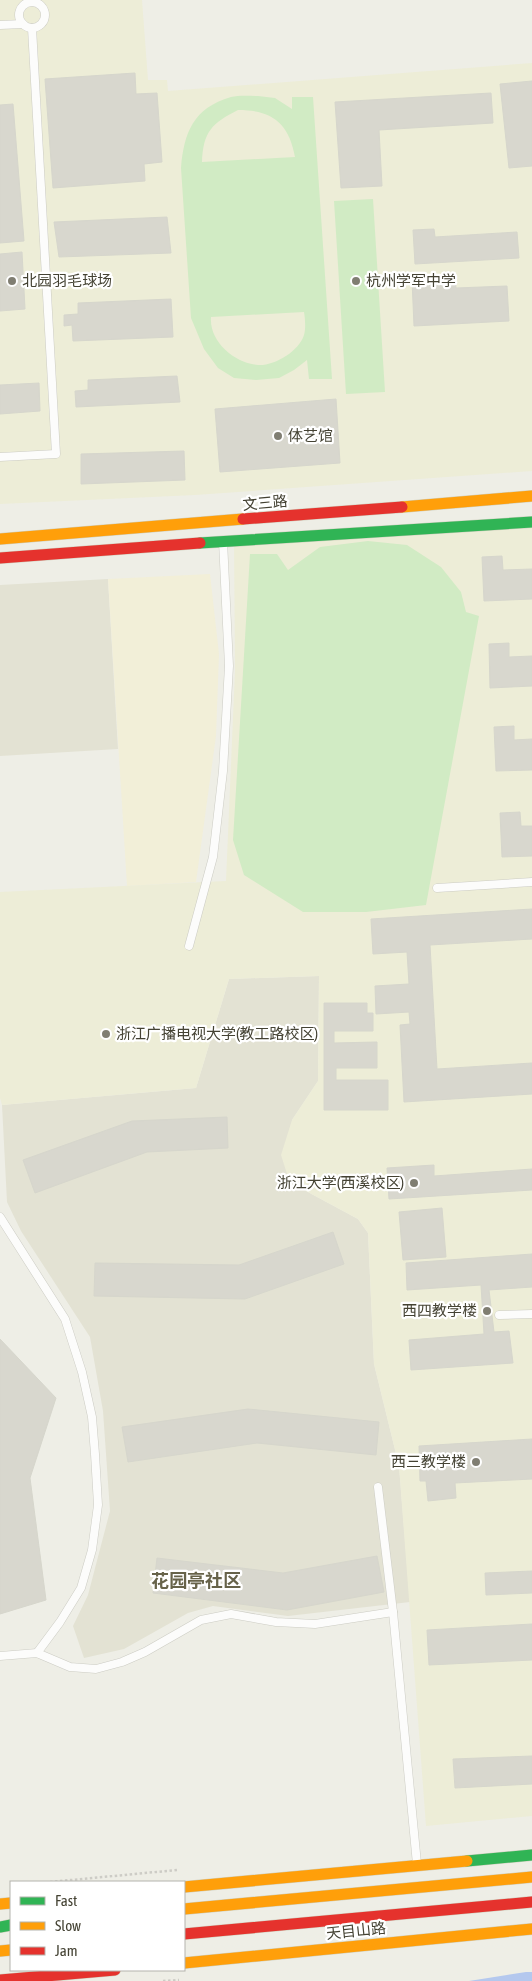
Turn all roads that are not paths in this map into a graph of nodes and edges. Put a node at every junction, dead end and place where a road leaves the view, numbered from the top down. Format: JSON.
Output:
{"nodes":[{"id":1,"x":22,"y":24,"type":"junction"},
{"id":2,"x":0,"y":25,"type":"edge"},
{"id":3,"x":32,"y":28,"type":"junction"},
{"id":4,"x":0,"y":457,"type":"edge"},
{"id":5,"x":532,"y":496,"type":"edge"},
{"id":6,"x":222,"y":522,"type":"junction"},
{"id":7,"x":532,"y":522,"type":"edge"},
{"id":8,"x":0,"y":539,"type":"edge"},
{"id":9,"x":222,"y":541,"type":"junction"},
{"id":10,"x":0,"y":558,"type":"edge"},
{"id":11,"x":532,"y":882,"type":"edge"},
{"id":12,"x":437,"y":888,"type":"dead end"},
{"id":13,"x":189,"y":946,"type":"dead end"},
{"id":14,"x":0,"y":1217,"type":"edge"},
{"id":15,"x":532,"y":1314,"type":"edge"},
{"id":16,"x":499,"y":1315,"type":"dead end"},
{"id":17,"x":378,"y":1487,"type":"dead end"},
{"id":18,"x":393,"y":1612,"type":"junction"},
{"id":19,"x":37,"y":1652,"type":"junction"},
{"id":20,"x":0,"y":1656,"type":"edge"},
{"id":21,"x":532,"y":1855,"type":"edge"},
{"id":22,"x":418,"y":1866,"type":"junction"},
{"id":23,"x":532,"y":1876,"type":"edge"},
{"id":24,"x":185,"y":1887,"type":"edge"},
{"id":25,"x":532,"y":1902,"type":"edge"},
{"id":26,"x":185,"y":1909,"type":"edge"},
{"id":27,"x":532,"y":1929,"type":"edge"},
{"id":28,"x":185,"y":1934,"type":"edge"},
{"id":29,"x":185,"y":1963,"type":"edge"},
{"id":30,"x":104,"y":1971,"type":"edge"},
{"id":31,"x":0,"y":1980,"type":"edge"}],
"edges":[{"from":1,"to":2,"type":"lane"},
{"from":1,"to":3,"type":"lane"},
{"from":1,"to":3,"type":"lane"},
{"from":3,"to":4,"type":"lane"},
{"from":5,"to":6,"type":"main road","name":"文三路"},
{"from":6,"to":8,"type":"main road","name":"文三路"},
{"from":6,"to":9,"type":"lane"},
{"from":7,"to":9,"type":"main road"},
{"from":9,"to":10,"type":"main road"},
{"from":9,"to":13,"type":"lane"},
{"from":11,"to":12,"type":"lane"},
{"from":14,"to":19,"type":"lane"},
{"from":15,"to":16,"type":"lane"},
{"from":17,"to":18,"type":"lane"},
{"from":18,"to":19,"type":"lane"},
{"from":18,"to":22,"type":"lane"},
{"from":19,"to":20,"type":"lane"},
{"from":21,"to":22,"type":"main road"},
{"from":22,"to":24,"type":"main road"},
{"from":23,"to":26,"type":"main road"},
{"from":25,"to":28,"type":"main road","name":"天目山路"},
{"from":27,"to":29,"type":"main road","name":"天目山路"},
{"from":30,"to":31,"type":"main road"}]}
